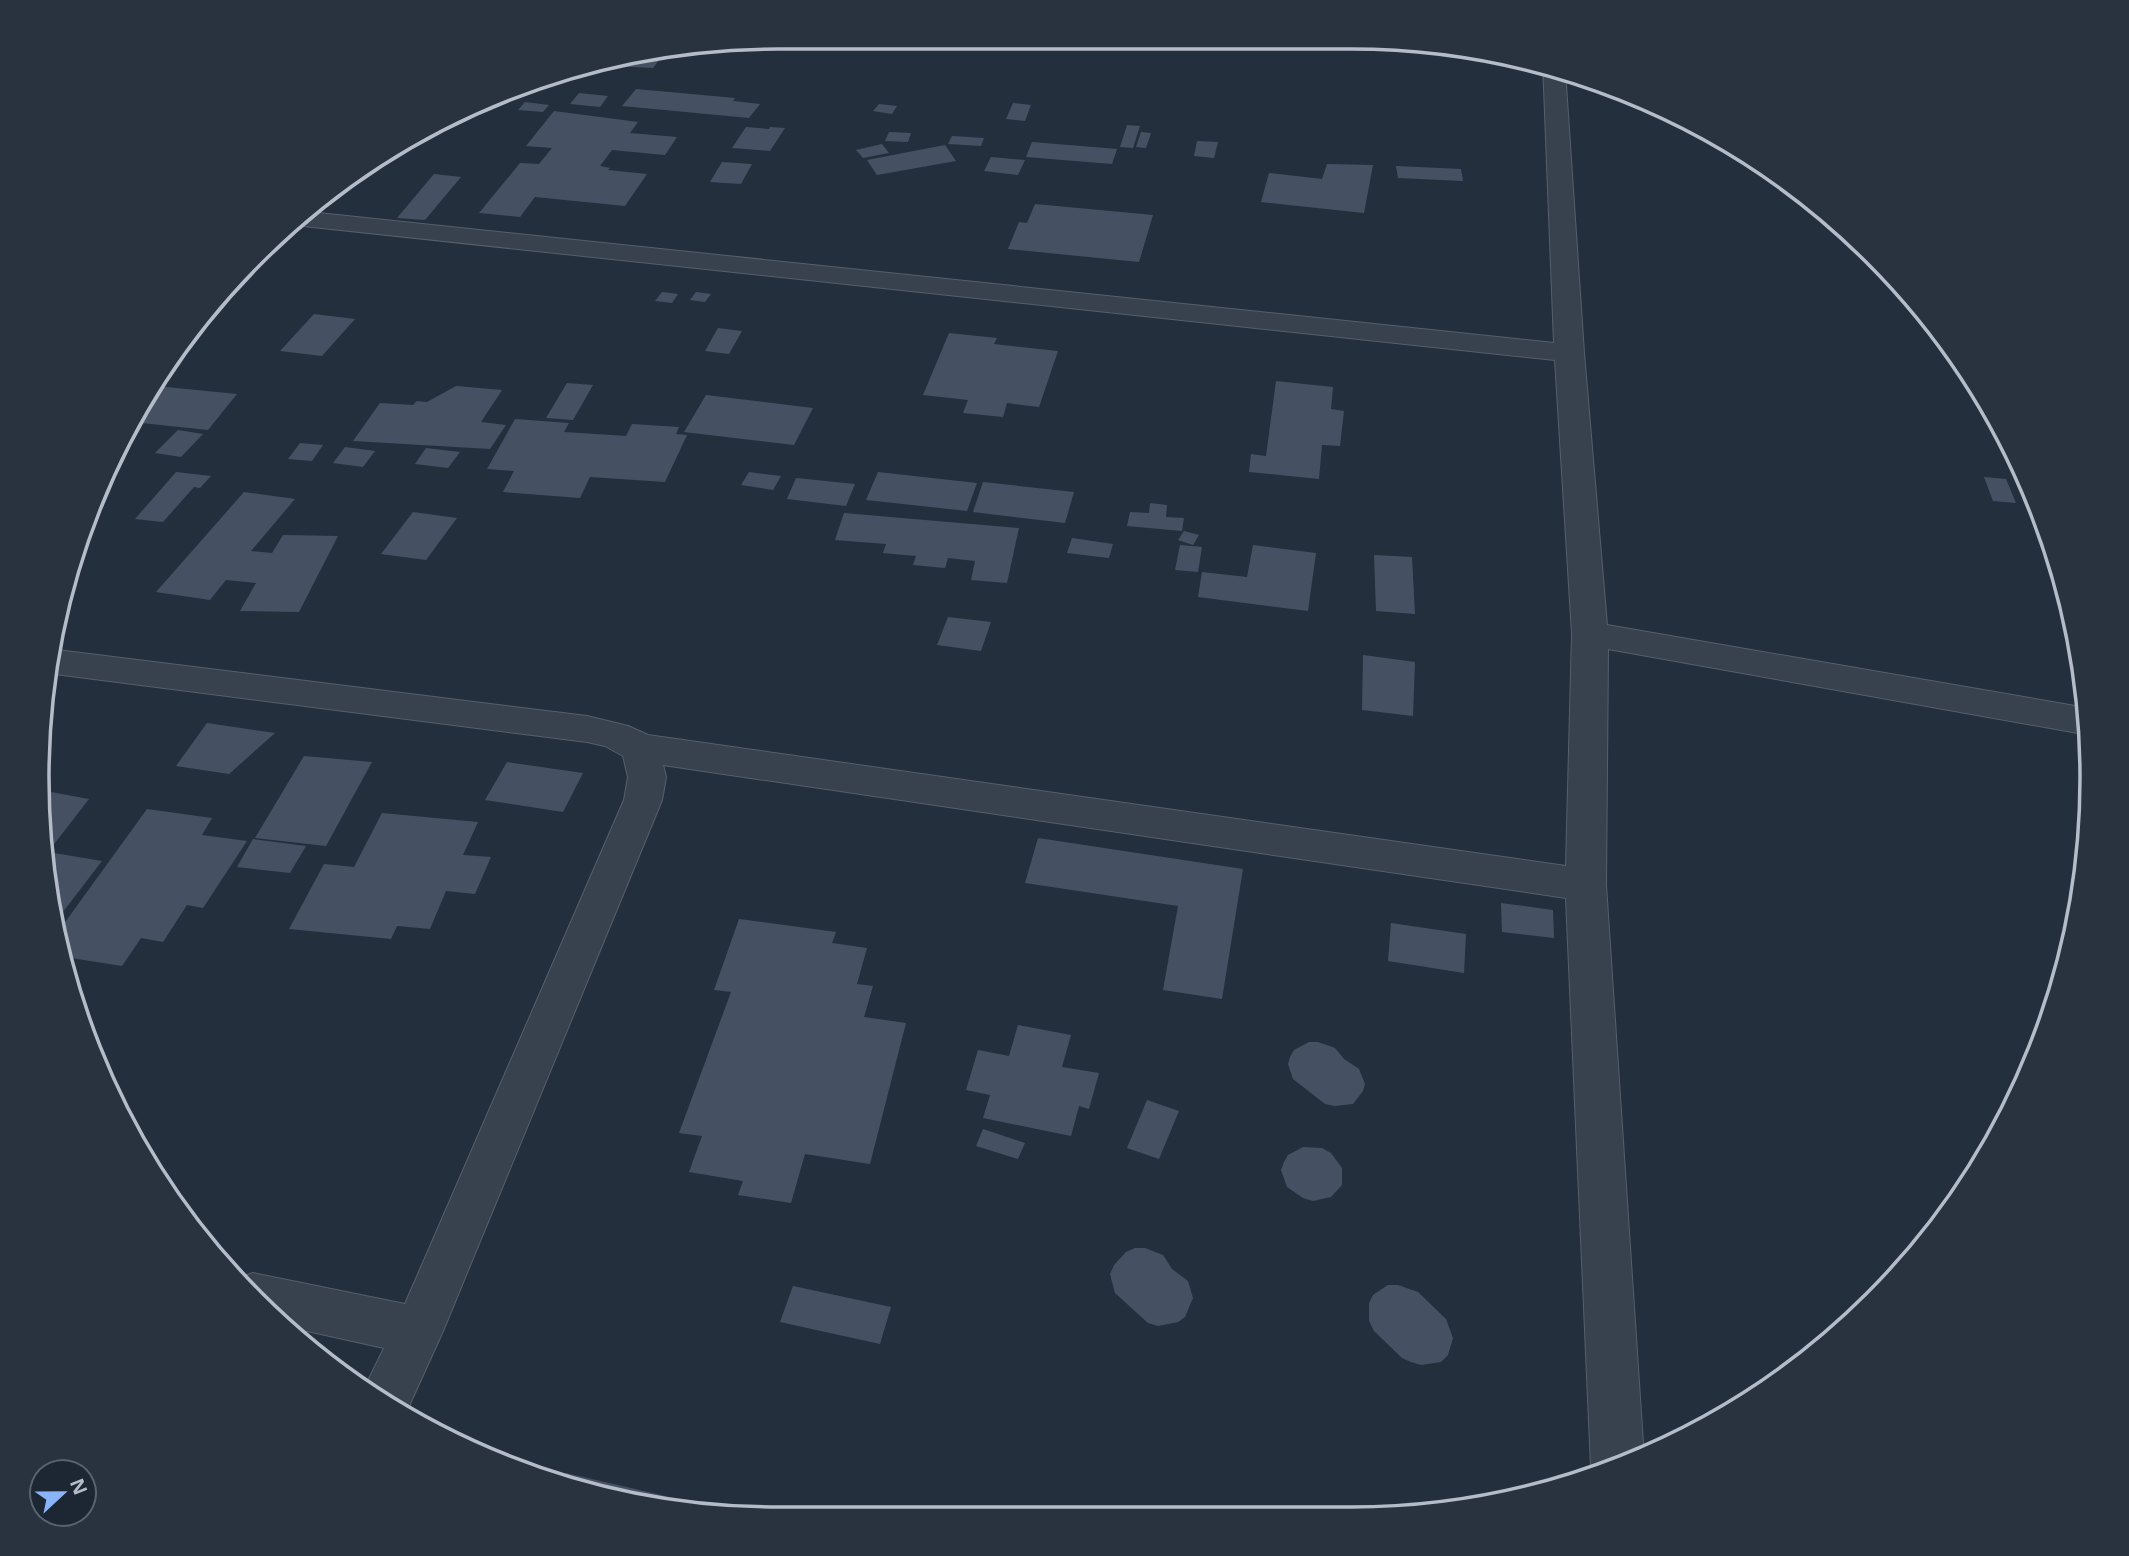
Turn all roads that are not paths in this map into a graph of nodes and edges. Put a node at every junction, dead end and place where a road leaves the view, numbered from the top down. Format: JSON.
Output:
{"nodes":[{"id":1,"x":1554,"y":78,"type":"edge"},
{"id":2,"x":309,"y":220,"type":"edge"},
{"id":3,"x":1569,"y":353,"type":"junction"},
{"id":4,"x":1590,"y":634,"type":"junction"},
{"id":5,"x":58,"y":662,"type":"edge"},
{"id":6,"x":2077,"y":720,"type":"edge"},
{"id":7,"x":640,"y":748,"type":"junction"},
{"id":8,"x":1586,"y":885,"type":"junction"},
{"id":9,"x":270,"y":1300,"type":"edge"},
{"id":10,"x":418,"y":1331,"type":"junction"},
{"id":11,"x":388,"y":1394,"type":"edge"},
{"id":12,"x":1617,"y":1456,"type":"edge"}],
"edges":[{"from":1,"to":3,"type":"street"},
{"from":2,"to":3,"type":"street"},
{"from":3,"to":4,"type":"street"},
{"from":4,"to":6,"type":"street"},
{"from":4,"to":8,"type":"street"},
{"from":5,"to":7,"type":"street"},
{"from":7,"to":8,"type":"street"},
{"from":7,"to":10,"type":"street"},
{"from":8,"to":12,"type":"street"},
{"from":9,"to":10,"type":"street"},
{"from":10,"to":11,"type":"street"}]}
